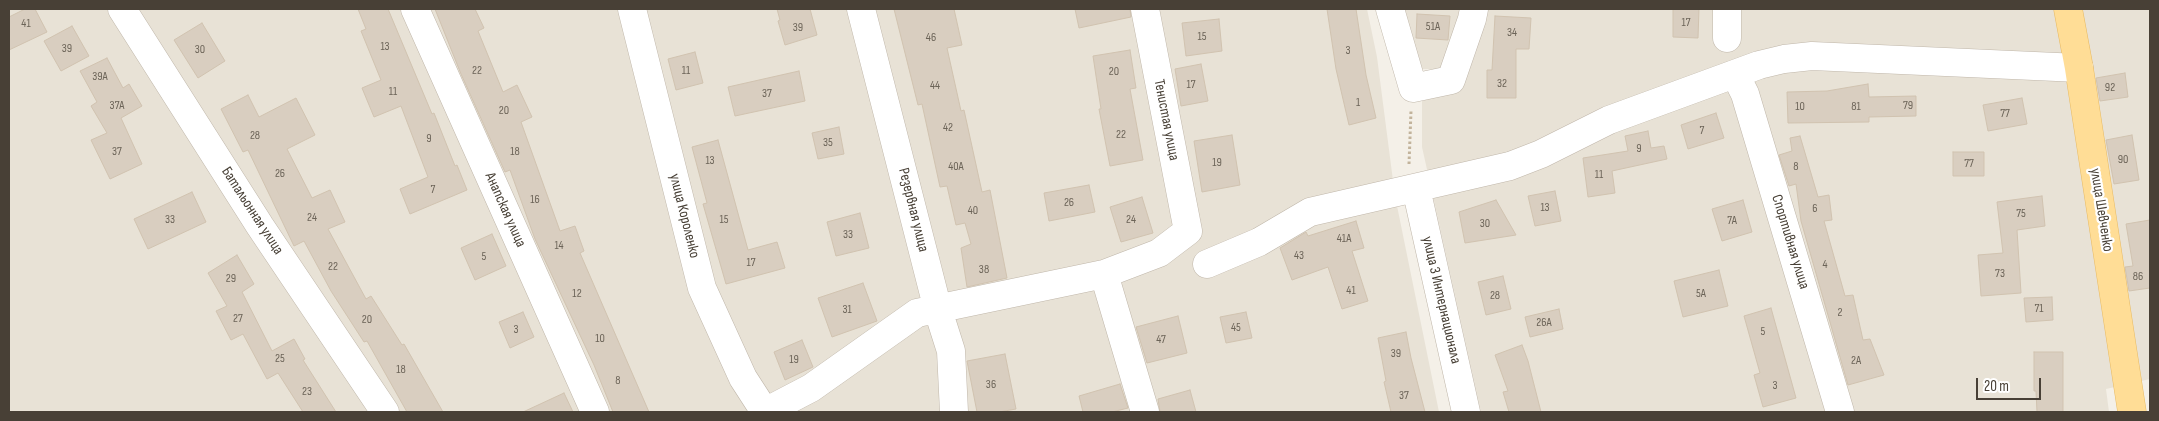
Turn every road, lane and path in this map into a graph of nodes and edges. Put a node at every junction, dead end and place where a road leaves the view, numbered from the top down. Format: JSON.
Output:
{"nodes":[{"id":1,"x":122,"y":9,"type":"edge"},
{"id":2,"x":415,"y":9,"type":"edge"},
{"id":3,"x":632,"y":9,"type":"edge"},
{"id":4,"x":861,"y":9,"type":"edge"},
{"id":5,"x":1145,"y":9,"type":"edge"},
{"id":6,"x":1390,"y":9,"type":"edge"},
{"id":7,"x":1474,"y":9,"type":"edge"},
{"id":8,"x":1726,"y":9,"type":"edge"},
{"id":9,"x":2068,"y":9,"type":"edge"},
{"id":10,"x":1727,"y":38,"type":"dead end"},
{"id":11,"x":2079,"y":68,"type":"junction"},
{"id":12,"x":1734,"y":74,"type":"junction"},
{"id":13,"x":1413,"y":88,"type":"junction"},
{"id":14,"x":1412,"y":189,"type":"junction"},
{"id":15,"x":1207,"y":264,"type":"dead end"},
{"id":16,"x":1104,"y":274,"type":"junction"},
{"id":17,"x":938,"y":310,"type":"junction"},
{"id":18,"x":385,"y":412,"type":"edge"},
{"id":19,"x":595,"y":412,"type":"edge"},
{"id":20,"x":766,"y":412,"type":"edge"},
{"id":21,"x":954,"y":412,"type":"edge"},
{"id":22,"x":1145,"y":412,"type":"edge"},
{"id":23,"x":1466,"y":412,"type":"edge"},
{"id":24,"x":1840,"y":412,"type":"edge"},
{"id":25,"x":2132,"y":412,"type":"edge"}],
"edges":[{"from":1,"to":18,"type":"street","name":"Батальонная улица"},
{"from":2,"to":19,"type":"street","name":"Анапская улица"},
{"from":3,"to":20,"type":"street","name":"улица Короленко"},
{"from":4,"to":17,"type":"street","name":"Резервная улица"},
{"from":5,"to":16,"type":"street","name":"Тенистая улица"},
{"from":6,"to":13,"type":"street"},
{"from":7,"to":13,"type":"street"},
{"from":8,"to":10,"type":"street"},
{"from":9,"to":11,"type":"main road","name":"улица Шевченко"},
{"from":11,"to":12,"type":"street"},
{"from":11,"to":25,"type":"main road","name":"улица Шевченко"},
{"from":12,"to":14,"type":"street"},
{"from":12,"to":24,"type":"street","name":"Спортивная улица"},
{"from":13,"to":14,"type":"path"},
{"from":14,"to":15,"type":"street"},
{"from":14,"to":23,"type":"street","name":"улица 3 Интернационала"},
{"from":16,"to":17,"type":"street"},
{"from":16,"to":22,"type":"street"},
{"from":17,"to":20,"type":"street"},
{"from":17,"to":21,"type":"street","name":"Резервная улица"}]}
